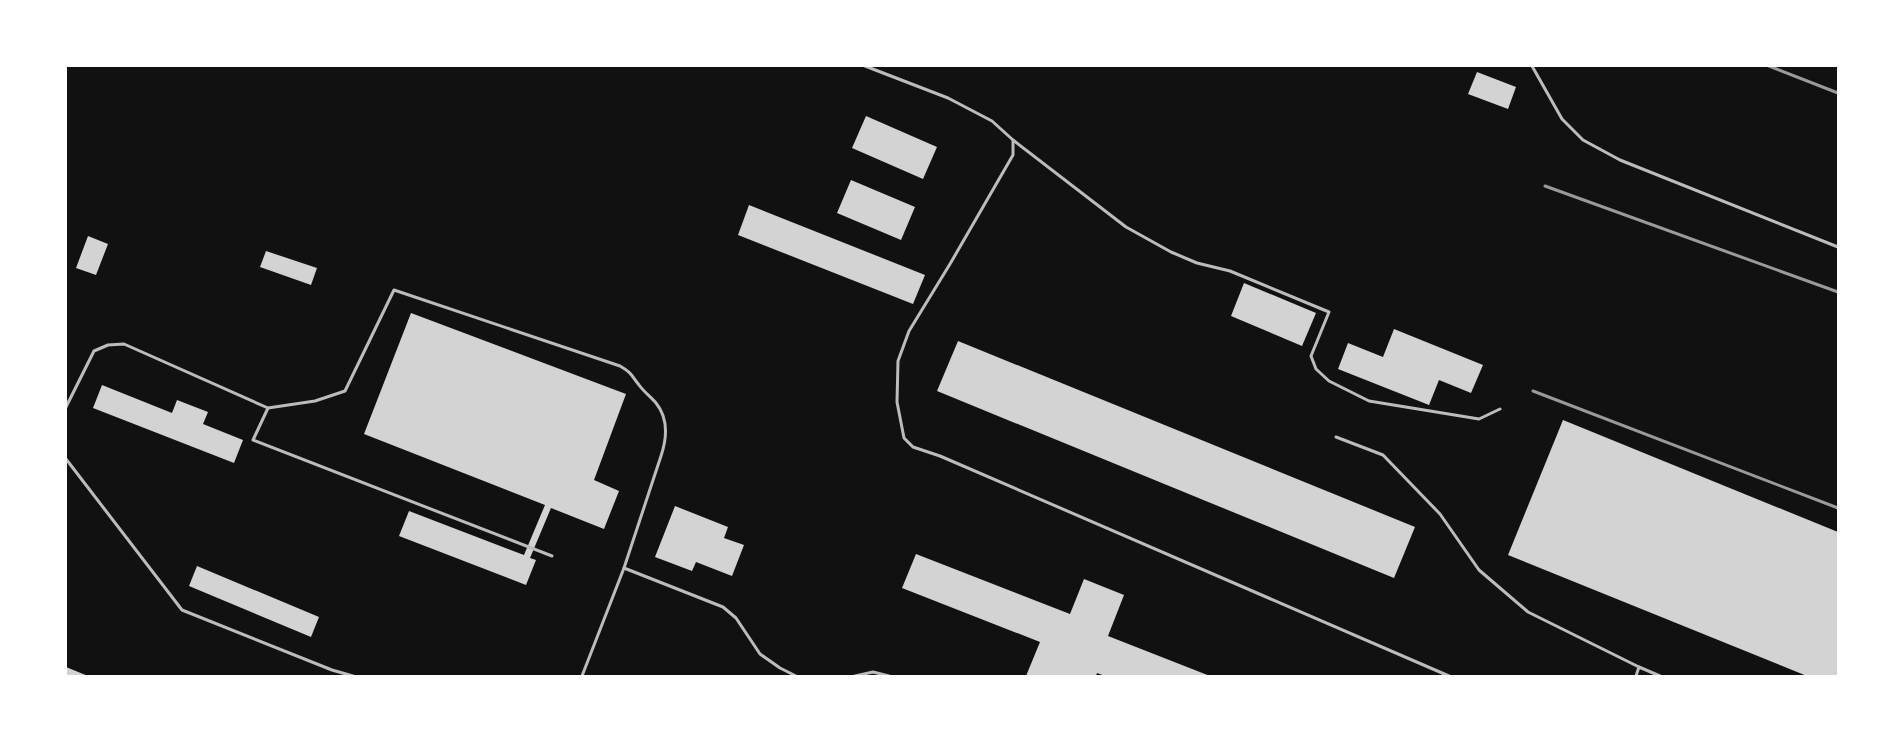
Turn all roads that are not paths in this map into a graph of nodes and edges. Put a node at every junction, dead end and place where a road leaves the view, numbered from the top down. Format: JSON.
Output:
{"nodes":[{"id":1,"x":865,"y":66,"type":"edge"},
{"id":2,"x":1532,"y":66,"type":"edge"},
{"id":3,"x":1013,"y":140,"type":"junction"},
{"id":4,"x":1838,"y":247,"type":"edge"},
{"id":5,"x":66,"y":407,"type":"edge"},
{"id":6,"x":268,"y":408,"type":"junction"},
{"id":7,"x":1500,"y":409,"type":"dead end"},
{"id":8,"x":1336,"y":437,"type":"dead end"},
{"id":9,"x":66,"y":459,"type":"edge"},
{"id":10,"x":552,"y":556,"type":"dead end"},
{"id":11,"x":624,"y":568,"type":"junction"},
{"id":12,"x":1639,"y":667,"type":"junction"},
{"id":13,"x":353,"y":676,"type":"edge"},
{"id":14,"x":582,"y":676,"type":"edge"},
{"id":15,"x":796,"y":676,"type":"edge"},
{"id":16,"x":856,"y":676,"type":"edge"},
{"id":17,"x":889,"y":676,"type":"edge"},
{"id":18,"x":1449,"y":676,"type":"edge"},
{"id":19,"x":1636,"y":676,"type":"edge"},
{"id":20,"x":1660,"y":676,"type":"edge"}],
"edges":[{"from":1,"to":3,"type":"lane"},
{"from":2,"to":4,"type":"lane"},
{"from":3,"to":7,"type":"lane"},
{"from":3,"to":18,"type":"lane"},
{"from":5,"to":6,"type":"lane"},
{"from":6,"to":10,"type":"lane"},
{"from":6,"to":11,"type":"lane"},
{"from":8,"to":12,"type":"lane"},
{"from":9,"to":13,"type":"lane"},
{"from":11,"to":14,"type":"lane"},
{"from":11,"to":15,"type":"lane"},
{"from":12,"to":19,"type":"lane"},
{"from":12,"to":20,"type":"lane"},
{"from":16,"to":17,"type":"lane"}]}
